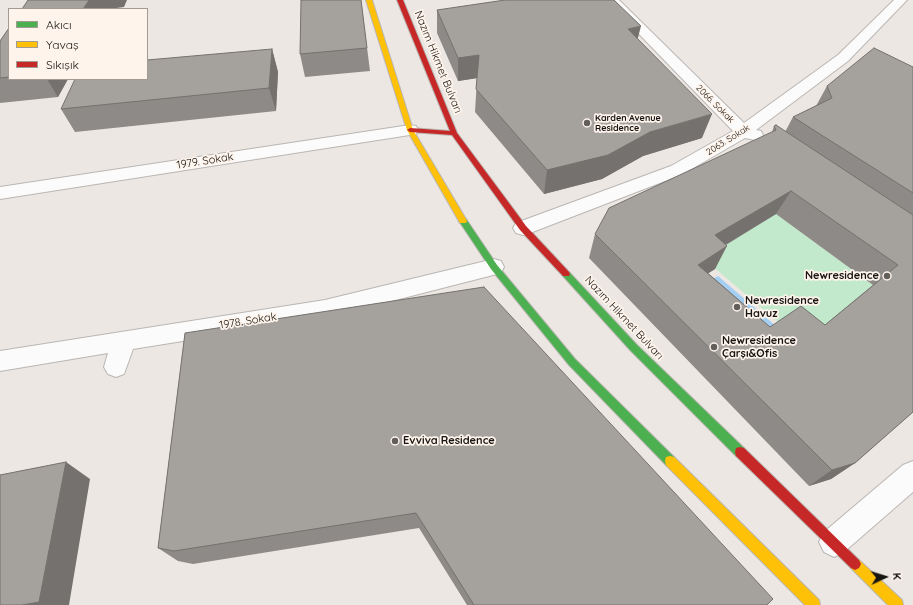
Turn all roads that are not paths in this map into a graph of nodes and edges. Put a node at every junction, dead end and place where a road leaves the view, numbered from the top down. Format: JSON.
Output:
{"nodes":[{"id":1,"x":369,"y":0,"type":"edge"},
{"id":2,"x":400,"y":0,"type":"edge"},
{"id":3,"x":612,"y":0,"type":"edge"},
{"id":4,"x":901,"y":0,"type":"edge"},
{"id":5,"x":410,"y":130,"type":"junction"},
{"id":6,"x":743,"y":132,"type":"junction"},
{"id":7,"x":454,"y":133,"type":"junction"},
{"id":8,"x":767,"y":142,"type":"edge"},
{"id":9,"x":0,"y":192,"type":"edge"},
{"id":10,"x":523,"y":228,"type":"junction"},
{"id":11,"x":494,"y":267,"type":"junction"},
{"id":12,"x":124,"y":341,"type":"junction"},
{"id":13,"x":0,"y":361,"type":"edge"},
{"id":14,"x":116,"y":367,"type":"dead end"},
{"id":15,"x":913,"y":474,"type":"edge"},
{"id":16,"x":834,"y":542,"type":"junction"},
{"id":17,"x":814,"y":605,"type":"edge"},
{"id":18,"x":897,"y":605,"type":"edge"}],
"edges":[{"from":1,"to":5,"type":"main road"},
{"from":2,"to":7,"type":"main road","name":"Nazım Hikmet Bulvarı"},
{"from":3,"to":6,"type":"street","name":"2066. Sokak"},
{"from":4,"to":6,"type":"street","name":"2063. Sokak"},
{"from":5,"to":7,"type":"main road"},
{"from":5,"to":9,"type":"street","name":"1979. Sokak"},
{"from":5,"to":11,"type":"main road"},
{"from":6,"to":8,"type":"street","name":"2066. Sokak"},
{"from":6,"to":10,"type":"street","name":"2063. Sokak"},
{"from":7,"to":10,"type":"main road","name":"Nazım Hikmet Bulvarı"},
{"from":10,"to":16,"type":"main road","name":"Nazım Hikmet Bulvarı"},
{"from":11,"to":12,"type":"street","name":"1978. Sokak"},
{"from":11,"to":17,"type":"main road"},
{"from":12,"to":13,"type":"street","name":"1978. Sokak"},
{"from":12,"to":14,"type":"street"},
{"from":15,"to":16,"type":"street"},
{"from":16,"to":18,"type":"main road","name":"Nazım Hikmet Bulvarı"}]}
